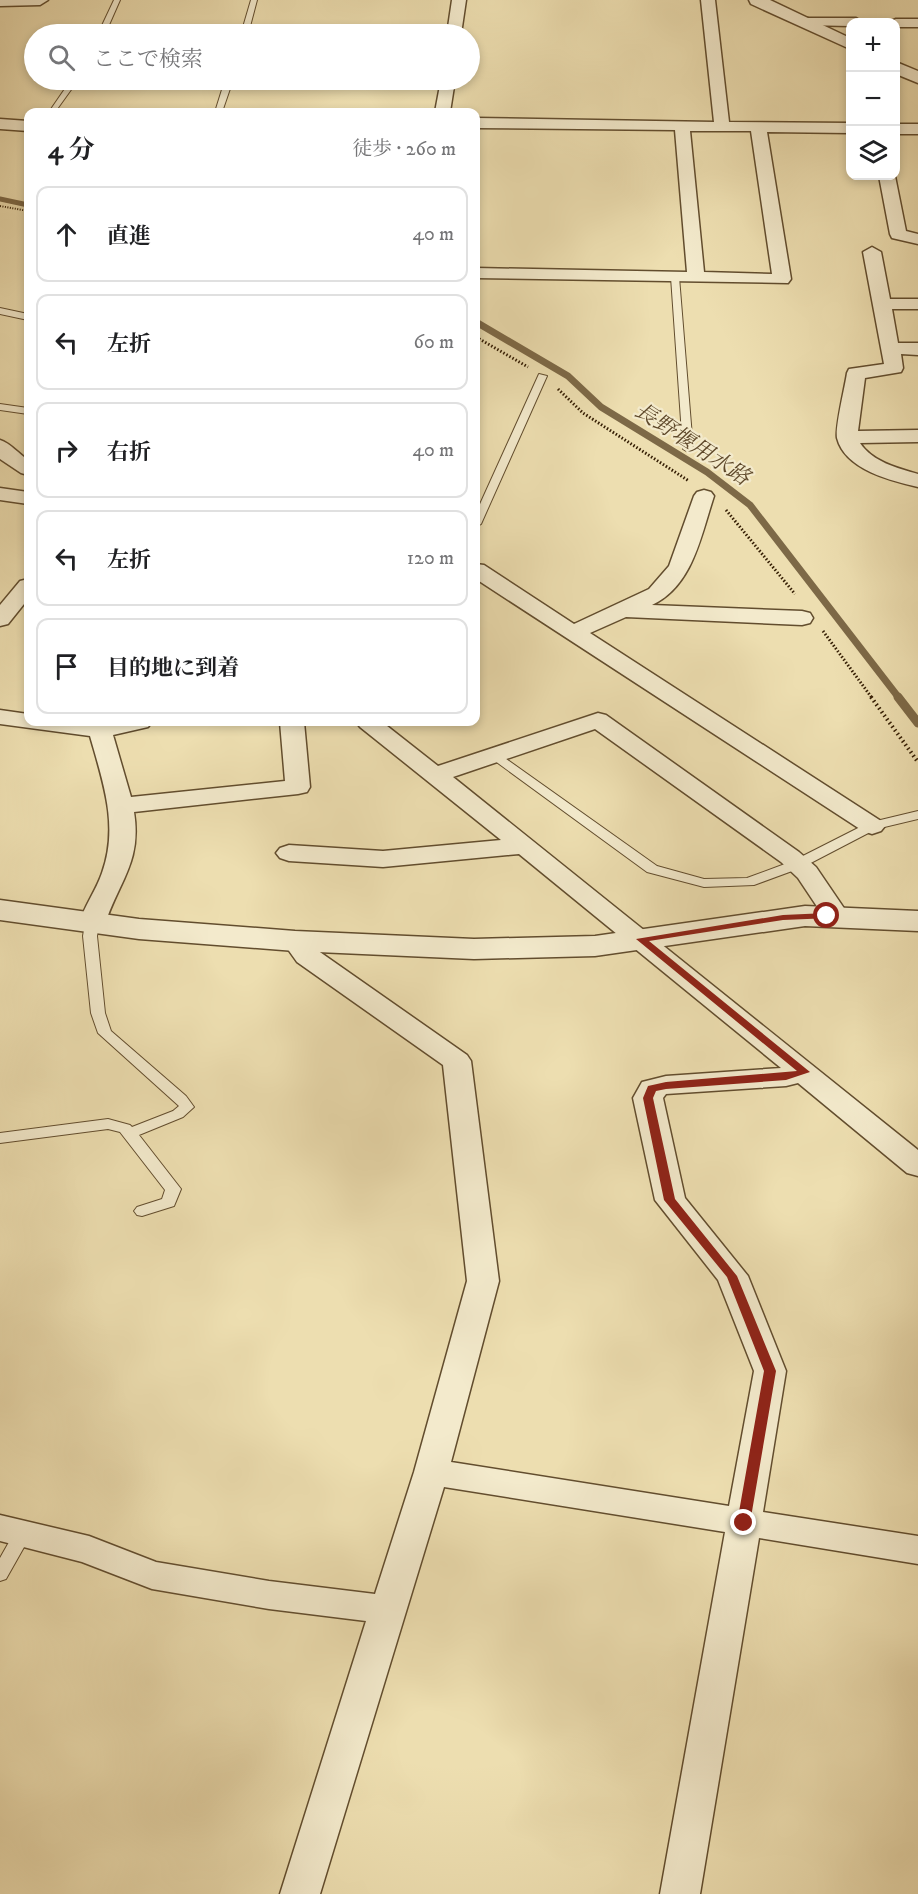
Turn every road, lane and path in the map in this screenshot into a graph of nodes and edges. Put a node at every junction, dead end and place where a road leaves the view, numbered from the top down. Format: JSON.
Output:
{"nodes":[{"id":1,"x":0,"y":0,"type":"edge"},
{"id":2,"x":40,"y":0,"type":"edge"},
{"id":3,"x":117,"y":0,"type":"edge"},
{"id":4,"x":254,"y":0,"type":"edge"},
{"id":5,"x":459,"y":0,"type":"edge"},
{"id":6,"x":708,"y":0,"type":"edge"},
{"id":7,"x":757,"y":0,"type":"edge"},
{"id":8,"x":807,"y":22,"type":"junction"},
{"id":9,"x":846,"y":22,"type":"edge"},
{"id":10,"x":900,"y":23,"type":"edge"},
{"id":11,"x":918,"y":23,"type":"edge"},
{"id":12,"x":106,"y":24,"type":"edge"},
{"id":13,"x":247,"y":24,"type":"edge"},
{"id":14,"x":455,"y":24,"type":"edge"},
{"id":15,"x":846,"y":42,"type":"edge"},
{"id":16,"x":900,"y":69,"type":"edge"},
{"id":17,"x":918,"y":78,"type":"edge"},
{"id":18,"x":67,"y":90,"type":"edge"},
{"id":19,"x":226,"y":90,"type":"edge"},
{"id":20,"x":446,"y":90,"type":"edge"},
{"id":21,"x":55,"y":108,"type":"edge"},
{"id":22,"x":219,"y":108,"type":"edge"},
{"id":23,"x":444,"y":108,"type":"edge"},
{"id":24,"x":480,"y":123,"type":"edge"},
{"id":25,"x":0,"y":124,"type":"edge"},
{"id":26,"x":682,"y":125,"type":"junction"},
{"id":27,"x":24,"y":126,"type":"edge"},
{"id":28,"x":722,"y":126,"type":"junction"},
{"id":29,"x":758,"y":126,"type":"junction"},
{"id":30,"x":846,"y":128,"type":"edge"},
{"id":31,"x":900,"y":129,"type":"edge"},
{"id":32,"x":918,"y":129,"type":"edge"},
{"id":33,"x":887,"y":180,"type":"edge"},
{"id":34,"x":0,"y":206,"type":"edge"},
{"id":35,"x":24,"y":210,"type":"edge"},
{"id":36,"x":918,"y":239,"type":"edge"},
{"id":37,"x":872,"y":252,"type":"dead end"},
{"id":38,"x":480,"y":273,"type":"edge"},
{"id":39,"x":675,"y":277,"type":"junction"},
{"id":40,"x":696,"y":278,"type":"junction"},
{"id":41,"x":884,"y":304,"type":"junction"},
{"id":42,"x":918,"y":304,"type":"edge"},
{"id":43,"x":0,"y":311,"type":"edge"},
{"id":44,"x":24,"y":316,"type":"edge"},
{"id":45,"x":891,"y":348,"type":"junction"},
{"id":46,"x":918,"y":349,"type":"edge"},
{"id":47,"x":542,"y":376,"type":"dead end"},
{"id":48,"x":0,"y":407,"type":"edge"},
{"id":49,"x":24,"y":410,"type":"edge"},
{"id":50,"x":918,"y":436,"type":"edge"},
{"id":51,"x":847,"y":437,"type":"junction"},
{"id":52,"x":0,"y":446,"type":"edge"},
{"id":53,"x":688,"y":449,"type":"dead end"},
{"id":54,"x":24,"y":466,"type":"edge"},
{"id":55,"x":918,"y":481,"type":"edge"},
{"id":56,"x":0,"y":494,"type":"edge"},
{"id":57,"x":704,"y":496,"type":"dead end"},
{"id":58,"x":24,"y":497,"type":"edge"},
{"id":59,"x":480,"y":515,"type":"edge"},
{"id":60,"x":480,"y":573,"type":"edge"},
{"id":61,"x":24,"y":591,"type":"edge"},
{"id":62,"x":622,"y":610,"type":"junction"},
{"id":63,"x":802,"y":618,"type":"dead end"},
{"id":64,"x":0,"y":619,"type":"edge"},
{"id":65,"x":572,"y":633,"type":"junction"},
{"id":66,"x":0,"y":717,"type":"edge"},
{"id":67,"x":24,"y":720,"type":"edge"},
{"id":68,"x":66,"y":726,"type":"edge"},
{"id":69,"x":120,"y":726,"type":"edge"},
{"id":70,"x":292,"y":726,"type":"edge"},
{"id":71,"x":373,"y":726,"type":"edge"},
{"id":72,"x":100,"y":730,"type":"junction"},
{"id":73,"x":495,"y":754,"type":"junction"},
{"id":74,"x":435,"y":775,"type":"junction"},
{"id":75,"x":121,"y":806,"type":"junction"},
{"id":76,"x":918,"y":815,"type":"edge"},
{"id":77,"x":872,"y":826,"type":"junction"},
{"id":78,"x":525,"y":846,"type":"junction"},
{"id":79,"x":289,"y":853,"type":"dead end"},
{"id":80,"x":798,"y":864,"type":"junction"},
{"id":81,"x":0,"y":910,"type":"edge"},
{"id":82,"x":837,"y":917,"type":"junction"},
{"id":83,"x":918,"y":921,"type":"edge"},
{"id":84,"x":92,"y":924,"type":"junction"},
{"id":85,"x":641,"y":939,"type":"junction"},
{"id":86,"x":295,"y":941,"type":"junction"},
{"id":87,"x":805,"y":1072,"type":"junction"},
{"id":88,"x":129,"y":1134,"type":"junction"},
{"id":89,"x":0,"y":1138,"type":"edge"},
{"id":90,"x":918,"y":1166,"type":"edge"},
{"id":91,"x":142,"y":1211,"type":"dead end"},
{"id":92,"x":431,"y":1472,"type":"junction"},
{"id":93,"x":744,"y":1523,"type":"junction"},
{"id":94,"x":11,"y":1531,"type":"edge"},
{"id":95,"x":918,"y":1550,"type":"edge"},
{"id":96,"x":0,"y":1574,"type":"edge"},
{"id":97,"x":389,"y":1610,"type":"junction"},
{"id":98,"x":300,"y":1894,"type":"edge"},
{"id":99,"x":680,"y":1894,"type":"edge"}],
"edges":[{"from":1,"to":2,"type":"street"},
{"from":3,"to":12,"type":"lane"},
{"from":4,"to":13,"type":"lane"},
{"from":5,"to":14,"type":"street"},
{"from":6,"to":28,"type":"street"},
{"from":7,"to":8,"type":"street"},
{"from":8,"to":9,"type":"street"},
{"from":8,"to":15,"type":"street"},
{"from":10,"to":11,"type":"street"},
{"from":16,"to":17,"type":"street"},
{"from":18,"to":21,"type":"lane"},
{"from":19,"to":22,"type":"lane"},
{"from":20,"to":23,"type":"street"},
{"from":24,"to":26,"type":"street"},
{"from":25,"to":27,"type":"street"},
{"from":26,"to":28,"type":"street"},
{"from":26,"to":40,"type":"street"},
{"from":28,"to":29,"type":"street"},
{"from":29,"to":30,"type":"street"},
{"from":29,"to":40,"type":"street"},
{"from":31,"to":32,"type":"street"},
{"from":33,"to":36,"type":"street"},
{"from":34,"to":35,"type":"path"},
{"from":37,"to":41,"type":"street"},
{"from":38,"to":39,"type":"street"},
{"from":39,"to":40,"type":"street"},
{"from":39,"to":53,"type":"lane"},
{"from":41,"to":42,"type":"street"},
{"from":41,"to":45,"type":"street"},
{"from":43,"to":44,"type":"lane"},
{"from":45,"to":46,"type":"street"},
{"from":45,"to":51,"type":"street"},
{"from":47,"to":59,"type":"lane"},
{"from":48,"to":49,"type":"lane"},
{"from":50,"to":51,"type":"street"},
{"from":51,"to":55,"type":"street"},
{"from":52,"to":54,"type":"street"},
{"from":56,"to":58,"type":"street"},
{"from":57,"to":62,"type":"street"},
{"from":60,"to":65,"type":"street"},
{"from":61,"to":64,"type":"street"},
{"from":62,"to":63,"type":"street"},
{"from":62,"to":65,"type":"street"},
{"from":65,"to":77,"type":"street"},
{"from":66,"to":67,"type":"street"},
{"from":68,"to":72,"type":"street"},
{"from":69,"to":72,"type":"street"},
{"from":70,"to":75,"type":"street"},
{"from":71,"to":74,"type":"street"},
{"from":72,"to":75,"type":"street"},
{"from":73,"to":74,"type":"street"},
{"from":73,"to":80,"type":"lane"},
{"from":73,"to":80,"type":"street"},
{"from":74,"to":78,"type":"street"},
{"from":75,"to":84,"type":"street"},
{"from":76,"to":77,"type":"lane"},
{"from":77,"to":80,"type":"lane"},
{"from":78,"to":79,"type":"street"},
{"from":78,"to":85,"type":"street"},
{"from":80,"to":82,"type":"street"},
{"from":81,"to":84,"type":"street"},
{"from":82,"to":83,"type":"street"},
{"from":82,"to":85,"type":"street"},
{"from":84,"to":86,"type":"street"},
{"from":84,"to":88,"type":"lane"},
{"from":85,"to":86,"type":"street"},
{"from":85,"to":87,"type":"street"},
{"from":86,"to":92,"type":"street"},
{"from":87,"to":90,"type":"street"},
{"from":87,"to":93,"type":"street"},
{"from":88,"to":89,"type":"lane"},
{"from":88,"to":91,"type":"lane"},
{"from":92,"to":93,"type":"street"},
{"from":92,"to":97,"type":"street"},
{"from":93,"to":95,"type":"street"},
{"from":93,"to":99,"type":"street"},
{"from":94,"to":96,"type":"lane"},
{"from":94,"to":97,"type":"street"},
{"from":97,"to":98,"type":"street"}]}
